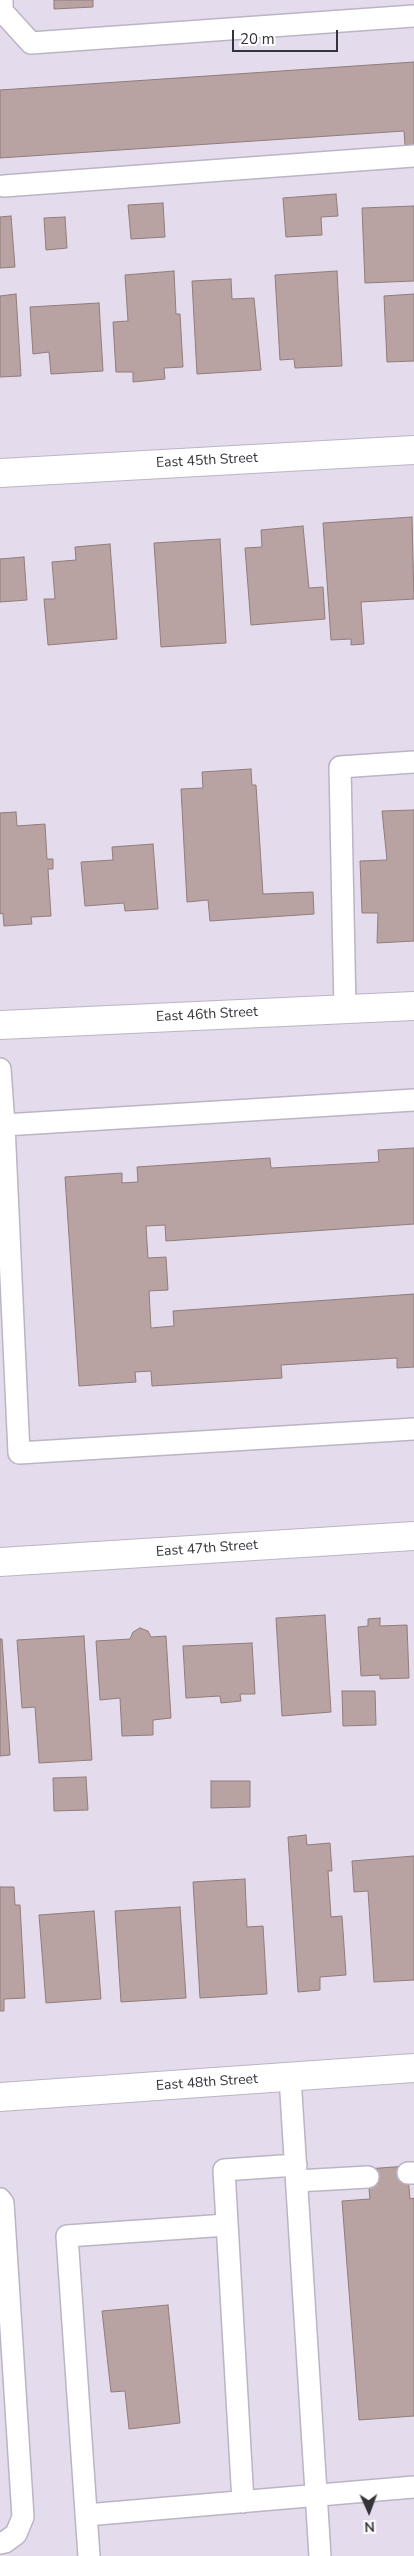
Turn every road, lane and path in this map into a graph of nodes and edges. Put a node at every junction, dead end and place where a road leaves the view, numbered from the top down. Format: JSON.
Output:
{"nodes":[{"id":1,"x":2,"y":0,"type":"edge"},
{"id":2,"x":414,"y":16,"type":"edge"},
{"id":3,"x":414,"y":156,"type":"edge"},
{"id":4,"x":4,"y":186,"type":"dead end"},
{"id":5,"x":414,"y":450,"type":"edge"},
{"id":6,"x":0,"y":473,"type":"edge"},
{"id":7,"x":414,"y":762,"type":"edge"},
{"id":8,"x":414,"y":1006,"type":"edge"},
{"id":9,"x":345,"y":1009,"type":"junction"},
{"id":10,"x":0,"y":1025,"type":"edge"},
{"id":11,"x":0,"y":1069,"type":"edge"},
{"id":12,"x":414,"y":1100,"type":"edge"},
{"id":13,"x":4,"y":1126,"type":"junction"},
{"id":14,"x":414,"y":1430,"type":"edge"},
{"id":15,"x":414,"y":1536,"type":"edge"},
{"id":16,"x":0,"y":1562,"type":"edge"},
{"id":17,"x":414,"y":2068,"type":"edge"},
{"id":18,"x":277,"y":2078,"type":"junction"},
{"id":19,"x":0,"y":2097,"type":"edge"},
{"id":20,"x":296,"y":2173,"type":"junction"},
{"id":21,"x":368,"y":2176,"type":"dead end"},
{"id":22,"x":0,"y":2199,"type":"edge"},
{"id":23,"x":227,"y":2225,"type":"junction"},
{"id":24,"x":414,"y":2487,"type":"edge"},
{"id":25,"x":316,"y":2495,"type":"junction"},
{"id":26,"x":243,"y":2502,"type":"junction"},
{"id":27,"x":86,"y":2515,"type":"junction"},
{"id":28,"x":0,"y":2543,"type":"edge"},
{"id":29,"x":89,"y":2556,"type":"edge"},
{"id":30,"x":320,"y":2556,"type":"edge"}],
"edges":[{"from":1,"to":2,"type":"lane"},
{"from":3,"to":4,"type":"lane"},
{"from":5,"to":6,"type":"street","name":"East 45th Street"},
{"from":7,"to":9,"type":"lane"},
{"from":8,"to":9,"type":"street","name":"East 46th Street"},
{"from":9,"to":10,"type":"street","name":"East 46th Street"},
{"from":11,"to":13,"type":"lane"},
{"from":12,"to":13,"type":"lane"},
{"from":13,"to":14,"type":"lane"},
{"from":15,"to":16,"type":"street","name":"East 47th Street"},
{"from":17,"to":18,"type":"street","name":"East 48th Street"},
{"from":18,"to":19,"type":"street","name":"East 48th Street"},
{"from":18,"to":20,"type":"lane"},
{"from":20,"to":21,"type":"lane"},
{"from":20,"to":23,"type":"lane"},
{"from":20,"to":25,"type":"lane"},
{"from":22,"to":28,"type":"lane"},
{"from":23,"to":26,"type":"lane"},
{"from":23,"to":27,"type":"lane"},
{"from":24,"to":25,"type":"lane"},
{"from":25,"to":26,"type":"lane"},
{"from":25,"to":30,"type":"lane"},
{"from":26,"to":27,"type":"lane"},
{"from":27,"to":29,"type":"lane"}]}
